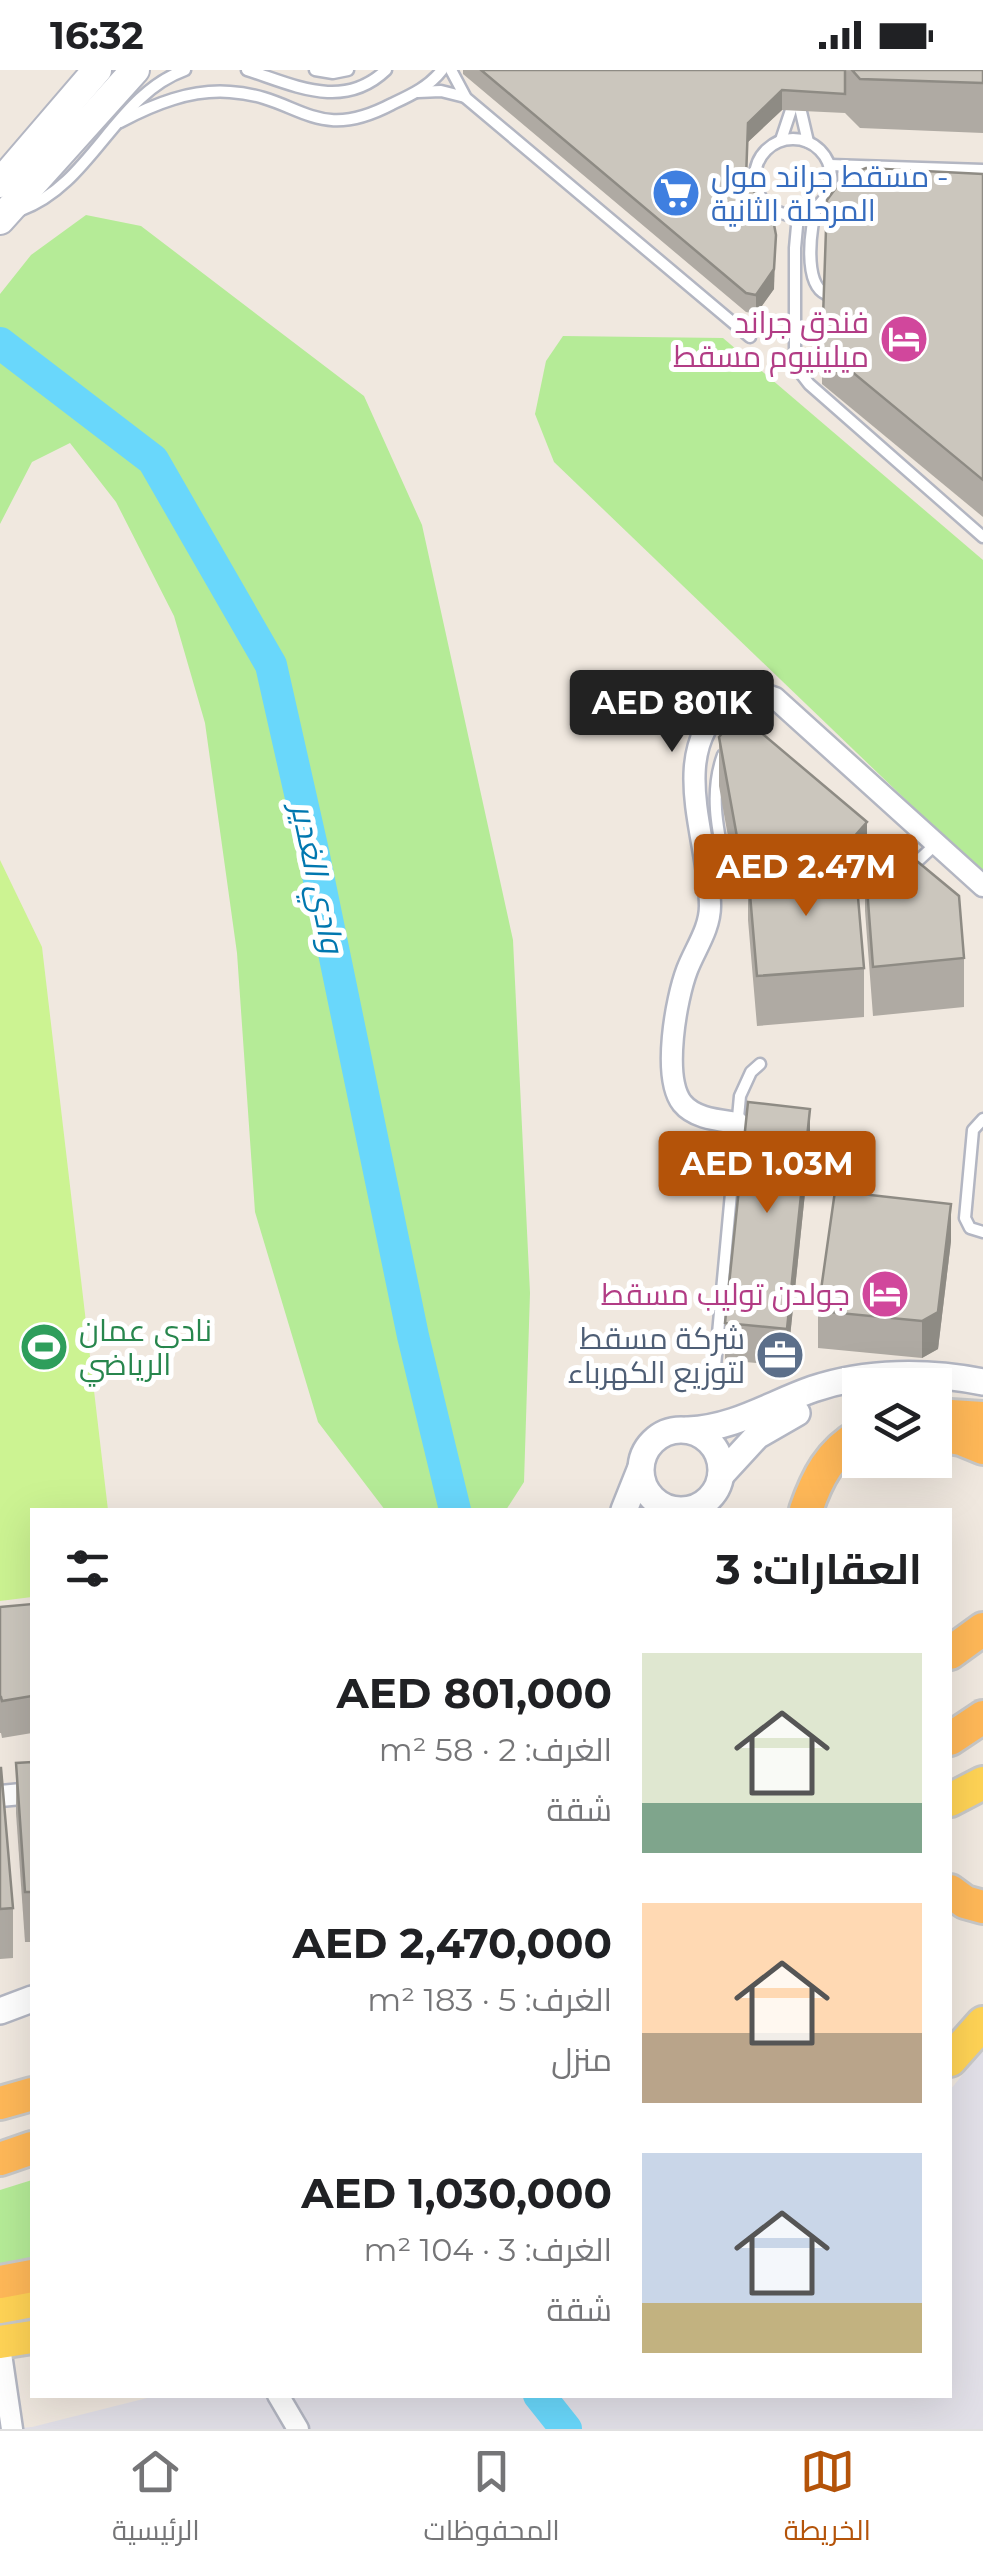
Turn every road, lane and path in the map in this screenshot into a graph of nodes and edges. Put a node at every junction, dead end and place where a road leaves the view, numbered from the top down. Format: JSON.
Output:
{"nodes":[{"id":1,"x":96,"y":70,"type":"edge"},
{"id":2,"x":136,"y":70,"type":"edge"},
{"id":3,"x":185,"y":70,"type":"edge"},
{"id":4,"x":247,"y":70,"type":"edge"},
{"id":5,"x":315,"y":70,"type":"edge"},
{"id":6,"x":348,"y":70,"type":"edge"},
{"id":7,"x":386,"y":70,"type":"edge"},
{"id":8,"x":442,"y":70,"type":"edge"},
{"id":9,"x":450,"y":70,"type":"edge"},
{"id":10,"x":415,"y":92,"type":"junction"},
{"id":11,"x":466,"y":98,"type":"junction"},
{"id":12,"x":120,"y":122,"type":"junction"},
{"id":13,"x":781,"y":140,"type":"junction"},
{"id":14,"x":808,"y":142,"type":"junction"},
{"id":15,"x":830,"y":165,"type":"junction"},
{"id":16,"x":983,"y":170,"type":"edge"},
{"id":17,"x":0,"y":183,"type":"edge"},
{"id":18,"x":828,"y":191,"type":"junction"},
{"id":19,"x":848,"y":191,"type":"edge"},
{"id":20,"x":818,"y":206,"type":"junction"},
{"id":21,"x":798,"y":214,"type":"junction"},
{"id":22,"x":3,"y":217,"type":"edge"},
{"id":23,"x":826,"y":294,"type":"edge"},
{"id":24,"x":750,"y":337,"type":"dead end"},
{"id":25,"x":983,"y":537,"type":"edge"},
{"id":26,"x":726,"y":747,"type":"edge"},
{"id":27,"x":847,"y":827,"type":"edge"},
{"id":28,"x":937,"y":844,"type":"junction"},
{"id":29,"x":729,"y":886,"type":"dead end"},
{"id":30,"x":983,"y":886,"type":"edge"},
{"id":31,"x":760,"y":1064,"type":"dead end"},
{"id":32,"x":983,"y":1119,"type":"edge"},
{"id":33,"x":738,"y":1123,"type":"junction"},
{"id":34,"x":983,"y":1232,"type":"edge"},
{"id":35,"x":714,"y":1377,"type":"dead end"},
{"id":36,"x":983,"y":1382,"type":"edge"},
{"id":37,"x":952,"y":1394,"type":"edge"},
{"id":38,"x":983,"y":1399,"type":"edge"},
{"id":39,"x":842,"y":1400,"type":"edge"},
{"id":40,"x":952,"y":1416,"type":"edge"},
{"id":41,"x":983,"y":1418,"type":"edge"},
{"id":42,"x":688,"y":1430,"type":"junction"},
{"id":43,"x":952,"y":1437,"type":"edge"},
{"id":44,"x":983,"y":1448,"type":"edge"},
{"id":45,"x":842,"y":1449,"type":"edge"},
{"id":46,"x":640,"y":1470,"type":"junction"},
{"id":47,"x":842,"y":1474,"type":"edge"},
{"id":48,"x":720,"y":1475,"type":"junction"},
{"id":49,"x":625,"y":1508,"type":"edge"},
{"id":50,"x":670,"y":1508,"type":"edge"},
{"id":51,"x":690,"y":1508,"type":"edge"},
{"id":52,"x":807,"y":1508,"type":"edge"},
{"id":53,"x":829,"y":1508,"type":"edge"},
{"id":54,"x":983,"y":1628,"type":"edge"},
{"id":55,"x":983,"y":1651,"type":"edge"},
{"id":56,"x":952,"y":1652,"type":"edge"},
{"id":57,"x":952,"y":1672,"type":"edge"},
{"id":58,"x":983,"y":1717,"type":"edge"},
{"id":59,"x":952,"y":1738,"type":"edge"},
{"id":60,"x":983,"y":1783,"type":"edge"},
{"id":61,"x":30,"y":1793,"type":"edge"},
{"id":62,"x":0,"y":1796,"type":"edge"},
{"id":63,"x":952,"y":1799,"type":"edge"},
{"id":64,"x":952,"y":1892,"type":"edge"},
{"id":65,"x":983,"y":1907,"type":"edge"},
{"id":66,"x":30,"y":2001,"type":"edge"},
{"id":67,"x":0,"y":2011,"type":"edge"},
{"id":68,"x":983,"y":2023,"type":"edge"},
{"id":69,"x":952,"y":2058,"type":"edge"},
{"id":70,"x":30,"y":2095,"type":"edge"},
{"id":71,"x":0,"y":2103,"type":"edge"},
{"id":72,"x":30,"y":2149,"type":"edge"},
{"id":73,"x":0,"y":2158,"type":"edge"},
{"id":74,"x":30,"y":2276,"type":"edge"},
{"id":75,"x":0,"y":2282,"type":"edge"},
{"id":76,"x":30,"y":2301,"type":"edge"},
{"id":77,"x":0,"y":2306,"type":"edge"},
{"id":78,"x":30,"y":2336,"type":"edge"},
{"id":79,"x":0,"y":2344,"type":"edge"},
{"id":80,"x":280,"y":2398,"type":"edge"},
{"id":81,"x":12,"y":2429,"type":"edge"},
{"id":82,"x":298,"y":2429,"type":"edge"}],
"edges":[{"from":1,"to":17,"type":"main road"},
{"from":2,"to":22,"type":"main road"},
{"from":3,"to":12,"type":"lane"},
{"from":4,"to":7,"type":"lane"},
{"from":5,"to":6,"type":"lane"},
{"from":8,"to":10,"type":"lane"},
{"from":9,"to":11,"type":"lane"},
{"from":10,"to":11,"type":"lane"},
{"from":10,"to":12,"type":"lane"},
{"from":11,"to":24,"type":"lane"},
{"from":12,"to":22,"type":"lane"},
{"from":13,"to":14,"type":"lane"},
{"from":13,"to":14,"type":"lane"},
{"from":13,"to":21,"type":"lane"},
{"from":14,"to":15,"type":"lane"},
{"from":15,"to":16,"type":"lane"},
{"from":15,"to":18,"type":"lane"},
{"from":18,"to":19,"type":"lane"},
{"from":18,"to":20,"type":"lane"},
{"from":20,"to":21,"type":"lane"},
{"from":20,"to":23,"type":"lane"},
{"from":21,"to":25,"type":"lane"},
{"from":26,"to":29,"type":"lane"},
{"from":27,"to":28,"type":"lane"},
{"from":28,"to":30,"type":"street"},
{"from":28,"to":33,"type":"street"},
{"from":31,"to":33,"type":"lane"},
{"from":32,"to":34,"type":"lane"},
{"from":33,"to":35,"type":"lane"},
{"from":36,"to":42,"type":"street"},
{"from":37,"to":38,"type":"street"},
{"from":39,"to":48,"type":"street"},
{"from":40,"to":41,"type":"highway"},
{"from":42,"to":46,"type":"street"},
{"from":42,"to":48,"type":"street"},
{"from":43,"to":44,"type":"highway"},
{"from":45,"to":52,"type":"highway"},
{"from":46,"to":49,"type":"street"},
{"from":46,"to":50,"type":"street"},
{"from":47,"to":53,"type":"highway"},
{"from":48,"to":51,"type":"street"},
{"from":54,"to":56,"type":"highway"},
{"from":55,"to":57,"type":"highway"},
{"from":58,"to":59,"type":"highway"},
{"from":60,"to":63,"type":"main road"},
{"from":61,"to":62,"type":"street"},
{"from":64,"to":65,"type":"highway"},
{"from":66,"to":67,"type":"street"},
{"from":68,"to":69,"type":"main road"},
{"from":70,"to":71,"type":"highway"},
{"from":72,"to":73,"type":"highway"},
{"from":74,"to":75,"type":"highway"},
{"from":76,"to":77,"type":"main road"},
{"from":78,"to":79,"type":"main road"},
{"from":79,"to":81,"type":"street"},
{"from":80,"to":82,"type":"street"}]}
